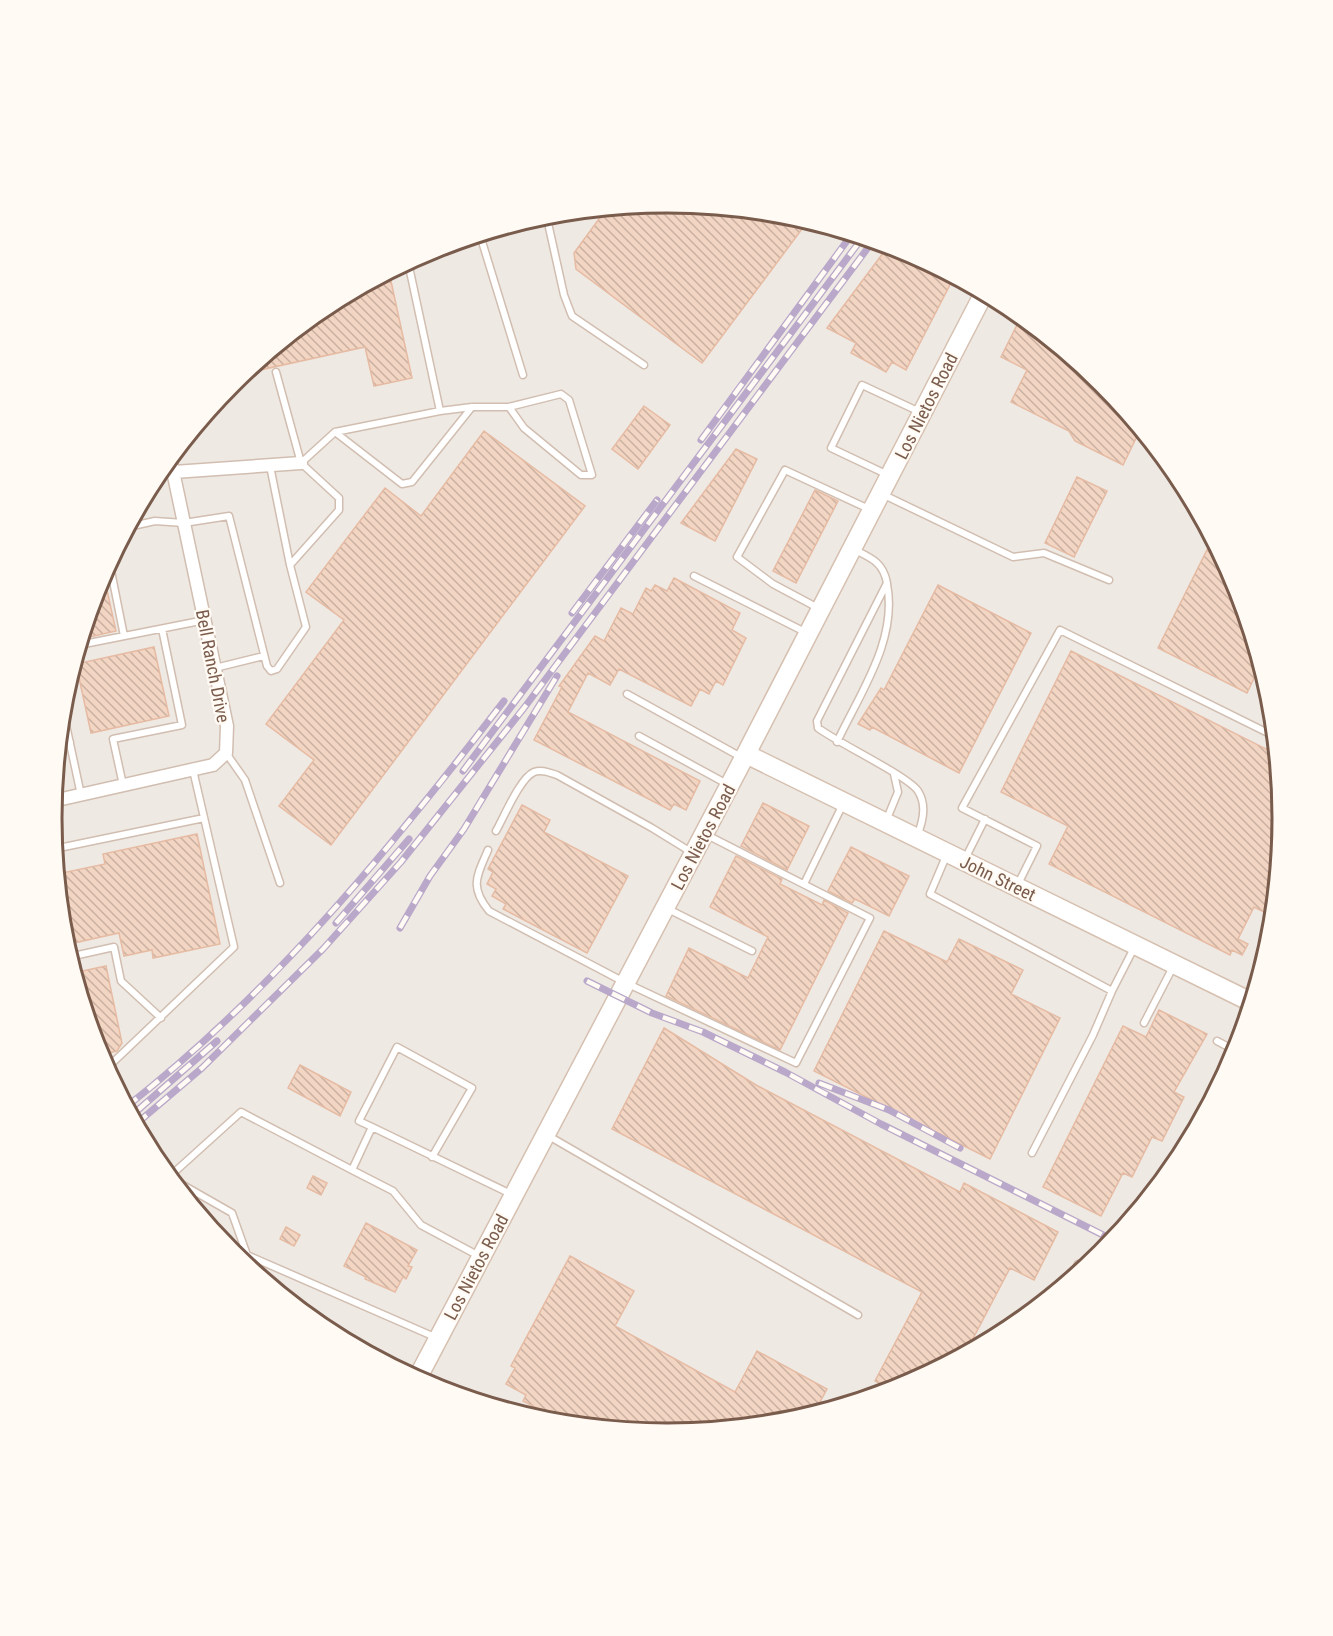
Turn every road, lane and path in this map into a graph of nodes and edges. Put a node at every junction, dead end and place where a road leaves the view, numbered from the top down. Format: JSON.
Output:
{"nodes":[{"id":1,"x":548,"y":225,"type":"edge"},
{"id":2,"x":482,"y":242,"type":"edge"},
{"id":3,"x":410,"y":270,"type":"edge"},
{"id":4,"x":980,"y":301,"type":"edge"},
{"id":5,"x":644,"y":365,"type":"dead end"},
{"id":6,"x":276,"y":372,"type":"dead end"},
{"id":7,"x":523,"y":375,"type":"dead end"},
{"id":8,"x":472,"y":407,"type":"junction"},
{"id":9,"x":509,"y":407,"type":"junction"},
{"id":10,"x":440,"y":411,"type":"junction"},
{"id":11,"x":922,"y":413,"type":"junction"},
{"id":12,"x":335,"y":432,"type":"junction"},
{"id":13,"x":301,"y":463,"type":"junction"},
{"id":14,"x":270,"y":466,"type":"junction"},
{"id":15,"x":173,"y":469,"type":"edge"},
{"id":16,"x":174,"y":472,"type":"junction"},
{"id":17,"x":890,"y":476,"type":"junction"},
{"id":18,"x":880,"y":494,"type":"junction"},
{"id":19,"x":872,"y":511,"type":"junction"},
{"id":20,"x":184,"y":523,"type":"junction"},
{"id":21,"x":138,"y":524,"type":"edge"},
{"id":22,"x":852,"y":549,"type":"junction"},
{"id":23,"x":290,"y":565,"type":"junction"},
{"id":24,"x":694,"y":576,"type":"dead end"},
{"id":25,"x":112,"y":577,"type":"edge"},
{"id":26,"x":1108,"y":580,"type":"dead end"},
{"id":27,"x":887,"y":583,"type":"junction"},
{"id":28,"x":821,"y":609,"type":"junction"},
{"id":29,"x":204,"y":620,"type":"junction"},
{"id":30,"x":162,"y":628,"type":"junction"},
{"id":31,"x":808,"y":634,"type":"junction"},
{"id":32,"x":124,"y":636,"type":"junction"},
{"id":33,"x":88,"y":643,"type":"edge"},
{"id":34,"x":264,"y":656,"type":"junction"},
{"id":35,"x":214,"y":668,"type":"junction"},
{"id":36,"x":627,"y":694,"type":"dead end"},
{"id":37,"x":1265,"y":731,"type":"edge"},
{"id":38,"x":68,"y":733,"type":"edge"},
{"id":39,"x":639,"y":736,"type":"dead end"},
{"id":40,"x":70,"y":742,"type":"junction"},
{"id":41,"x":837,"y":742,"type":"junction"},
{"id":42,"x":67,"y":743,"type":"edge"},
{"id":43,"x":226,"y":753,"type":"junction"},
{"id":44,"x":745,"y":756,"type":"junction"},
{"id":45,"x":192,"y":770,"type":"junction"},
{"id":46,"x":894,"y":774,"type":"junction"},
{"id":47,"x":123,"y":785,"type":"junction"},
{"id":48,"x":730,"y":786,"type":"junction"},
{"id":49,"x":81,"y":795,"type":"junction"},
{"id":50,"x":62,"y":799,"type":"edge"},
{"id":51,"x":844,"y":802,"type":"junction"},
{"id":52,"x":204,"y":818,"type":"junction"},
{"id":53,"x":985,"y":819,"type":"junction"},
{"id":54,"x":885,"y":823,"type":"junction"},
{"id":55,"x":496,"y":831,"type":"dead end"},
{"id":56,"x":705,"y":834,"type":"junction"},
{"id":57,"x":916,"y":838,"type":"junction"},
{"id":58,"x":63,"y":847,"type":"edge"},
{"id":59,"x":488,"y":850,"type":"dead end"},
{"id":60,"x":694,"y":854,"type":"junction"},
{"id":61,"x":956,"y":857,"type":"junction"},
{"id":62,"x":280,"y":883,"type":"dead end"},
{"id":63,"x":804,"y":884,"type":"junction"},
{"id":64,"x":1017,"y":887,"type":"junction"},
{"id":65,"x":666,"y":907,"type":"junction"},
{"id":66,"x":1135,"y":946,"type":"junction"},
{"id":67,"x":752,"y":951,"type":"dead end"},
{"id":68,"x":77,"y":955,"type":"edge"},
{"id":69,"x":1174,"y":965,"type":"junction"},
{"id":70,"x":626,"y":983,"type":"junction"},
{"id":71,"x":1112,"y":991,"type":"junction"},
{"id":72,"x":1243,"y":998,"type":"edge"},
{"id":73,"x":161,"y":1018,"type":"junction"},
{"id":74,"x":1144,"y":1023,"type":"dead end"},
{"id":75,"x":1217,"y":1041,"type":"dead end"},
{"id":76,"x":1226,"y":1046,"type":"edge"},
{"id":77,"x":113,"y":1062,"type":"edge"},
{"id":78,"x":372,"y":1127,"type":"junction"},
{"id":79,"x":546,"y":1135,"type":"junction"},
{"id":80,"x":1032,"y":1153,"type":"dead end"},
{"id":81,"x":432,"y":1157,"type":"junction"},
{"id":82,"x":352,"y":1170,"type":"junction"},
{"id":83,"x":176,"y":1171,"type":"edge"},
{"id":84,"x":189,"y":1188,"type":"edge"},
{"id":85,"x":514,"y":1196,"type":"junction"},
{"id":86,"x":246,"y":1253,"type":"edge"},
{"id":87,"x":250,"y":1256,"type":"edge"},
{"id":88,"x":481,"y":1258,"type":"junction"},
{"id":89,"x":858,"y":1315,"type":"dead end"},
{"id":90,"x":439,"y":1339,"type":"junction"},
{"id":91,"x":421,"y":1371,"type":"edge"}],
"edges":[{"from":1,"to":5,"type":"lane"},
{"from":2,"to":7,"type":"lane"},
{"from":3,"to":10,"type":"lane"},
{"from":4,"to":11,"type":"main road","name":"Los Nietos Road"},
{"from":6,"to":13,"type":"lane"},
{"from":8,"to":9,"type":"lane"},
{"from":8,"to":10,"type":"lane"},
{"from":8,"to":12,"type":"lane"},
{"from":9,"to":9,"type":"lane"},
{"from":10,"to":12,"type":"lane"},
{"from":11,"to":17,"type":"main road","name":"Los Nietos Road"},
{"from":11,"to":17,"type":"lane"},
{"from":12,"to":13,"type":"lane"},
{"from":13,"to":14,"type":"street"},
{"from":13,"to":23,"type":"lane"},
{"from":14,"to":16,"type":"street"},
{"from":14,"to":23,"type":"lane"},
{"from":15,"to":16,"type":"street","name":"Bell Ranch Drive"},
{"from":16,"to":20,"type":"street","name":"Bell Ranch Drive"},
{"from":17,"to":18,"type":"main road","name":"Los Nietos Road"},
{"from":18,"to":19,"type":"main road","name":"Los Nietos Road"},
{"from":18,"to":26,"type":"lane"},
{"from":19,"to":22,"type":"main road","name":"Los Nietos Road"},
{"from":19,"to":28,"type":"lane"},
{"from":20,"to":21,"type":"lane"},
{"from":20,"to":29,"type":"street","name":"Bell Ranch Drive"},
{"from":20,"to":34,"type":"lane"},
{"from":22,"to":27,"type":"lane"},
{"from":22,"to":28,"type":"main road","name":"Los Nietos Road"},
{"from":23,"to":34,"type":"lane"},
{"from":24,"to":31,"type":"lane"},
{"from":25,"to":32,"type":"lane"},
{"from":27,"to":41,"type":"lane"},
{"from":27,"to":41,"type":"lane"},
{"from":28,"to":31,"type":"main road","name":"Los Nietos Road"},
{"from":29,"to":30,"type":"lane"},
{"from":29,"to":35,"type":"street","name":"Bell Ranch Drive"},
{"from":30,"to":32,"type":"lane"},
{"from":30,"to":47,"type":"lane"},
{"from":31,"to":44,"type":"main road","name":"Los Nietos Road"},
{"from":32,"to":33,"type":"lane"},
{"from":34,"to":35,"type":"lane"},
{"from":35,"to":43,"type":"street","name":"Bell Ranch Drive"},
{"from":36,"to":44,"type":"lane"},
{"from":37,"to":53,"type":"lane"},
{"from":38,"to":40,"type":"lane"},
{"from":39,"to":48,"type":"lane"},
{"from":40,"to":42,"type":"lane"},
{"from":40,"to":49,"type":"lane"},
{"from":41,"to":46,"type":"lane"},
{"from":43,"to":45,"type":"street"},
{"from":43,"to":62,"type":"lane"},
{"from":44,"to":48,"type":"main road","name":"Los Nietos Road"},
{"from":44,"to":51,"type":"main road","name":"John Street"},
{"from":45,"to":47,"type":"street"},
{"from":45,"to":52,"type":"lane"},
{"from":46,"to":54,"type":"lane"},
{"from":46,"to":57,"type":"lane"},
{"from":47,"to":49,"type":"street"},
{"from":48,"to":56,"type":"main road","name":"Los Nietos Road"},
{"from":49,"to":50,"type":"street"},
{"from":51,"to":54,"type":"main road","name":"John Street"},
{"from":51,"to":63,"type":"lane"},
{"from":52,"to":58,"type":"lane"},
{"from":52,"to":73,"type":"lane"},
{"from":53,"to":61,"type":"lane"},
{"from":53,"to":64,"type":"lane"},
{"from":54,"to":57,"type":"main road","name":"John Street"},
{"from":55,"to":60,"type":"lane"},
{"from":56,"to":60,"type":"main road","name":"Los Nietos Road"},
{"from":56,"to":63,"type":"lane"},
{"from":57,"to":61,"type":"main road","name":"John Street"},
{"from":59,"to":70,"type":"lane"},
{"from":60,"to":65,"type":"main road","name":"Los Nietos Road"},
{"from":61,"to":64,"type":"main road","name":"John Street"},
{"from":61,"to":71,"type":"lane"},
{"from":63,"to":70,"type":"lane"},
{"from":64,"to":66,"type":"main road","name":"John Street"},
{"from":65,"to":67,"type":"lane"},
{"from":65,"to":70,"type":"main road","name":"Los Nietos Road"},
{"from":66,"to":69,"type":"main road","name":"John Street"},
{"from":66,"to":71,"type":"lane"},
{"from":68,"to":73,"type":"lane"},
{"from":69,"to":72,"type":"main road","name":"John Street"},
{"from":69,"to":74,"type":"lane"},
{"from":70,"to":79,"type":"main road","name":"Los Nietos Road"},
{"from":71,"to":80,"type":"lane"},
{"from":73,"to":77,"type":"lane"},
{"from":75,"to":76,"type":"lane"},
{"from":78,"to":81,"type":"lane"},
{"from":78,"to":81,"type":"lane"},
{"from":78,"to":82,"type":"lane"},
{"from":79,"to":85,"type":"main road","name":"Los Nietos Road"},
{"from":79,"to":89,"type":"lane"},
{"from":81,"to":85,"type":"lane"},
{"from":82,"to":83,"type":"lane"},
{"from":82,"to":88,"type":"lane"},
{"from":84,"to":86,"type":"lane"},
{"from":85,"to":88,"type":"main road","name":"Los Nietos Road"},
{"from":87,"to":90,"type":"lane"},
{"from":88,"to":90,"type":"main road","name":"Los Nietos Road"},
{"from":90,"to":91,"type":"main road","name":"Los Nietos Road"}]}
